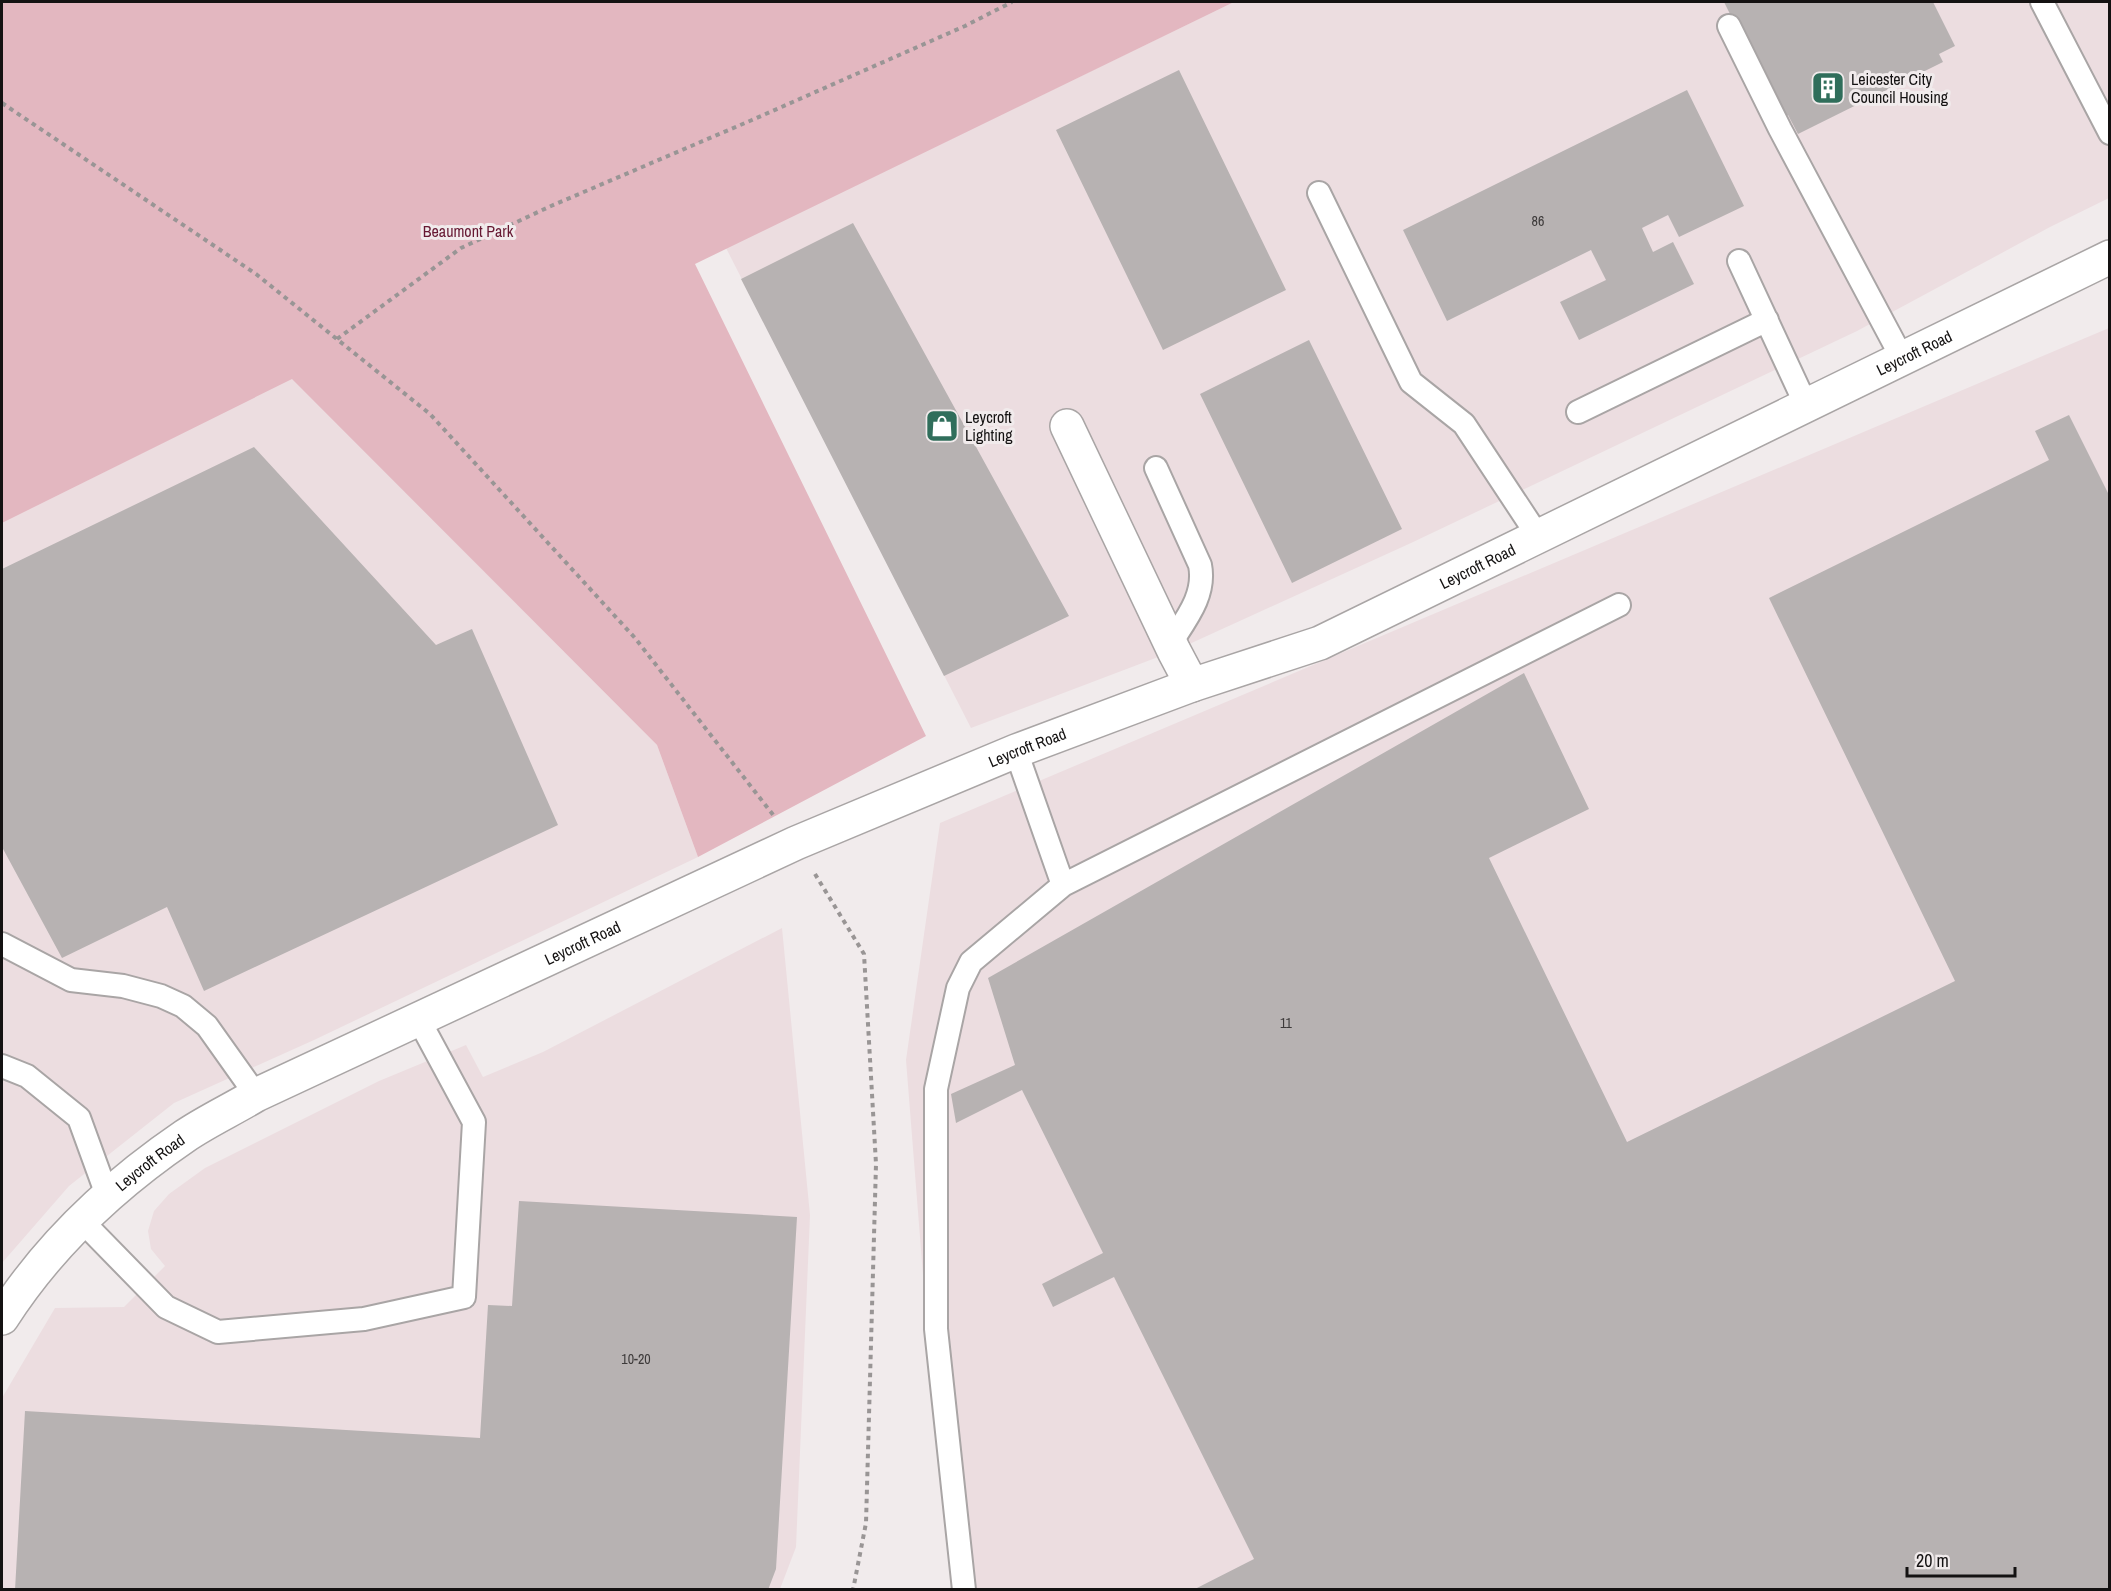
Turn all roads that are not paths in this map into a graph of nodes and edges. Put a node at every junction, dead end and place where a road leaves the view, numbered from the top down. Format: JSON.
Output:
{"nodes":[{"id":1,"x":2042,"y":2,"type":"edge"},
{"id":2,"x":1729,"y":26,"type":"dead end"},
{"id":3,"x":2109,"y":133,"type":"edge"},
{"id":4,"x":1319,"y":193,"type":"dead end"},
{"id":5,"x":2109,"y":257,"type":"edge"},
{"id":6,"x":1739,"y":261,"type":"dead end"},
{"id":7,"x":1767,"y":320,"type":"junction"},
{"id":8,"x":1902,"y":358,"type":"junction"},
{"id":9,"x":1806,"y":405,"type":"junction"},
{"id":10,"x":1578,"y":412,"type":"dead end"},
{"id":11,"x":1067,"y":426,"type":"dead end"},
{"id":12,"x":1156,"y":468,"type":"dead end"},
{"id":13,"x":1538,"y":536,"type":"junction"},
{"id":14,"x":1619,"y":604,"type":"dead end"},
{"id":15,"x":1170,"y":644,"type":"junction"},
{"id":16,"x":1192,"y":685,"type":"junction"},
{"id":17,"x":1016,"y":751,"type":"junction"},
{"id":18,"x":1063,"y":885,"type":"junction"},
{"id":19,"x":2,"y":944,"type":"edge"},
{"id":20,"x":419,"y":1020,"type":"junction"},
{"id":21,"x":2,"y":1066,"type":"edge"},
{"id":22,"x":256,"y":1095,"type":"junction"},
{"id":23,"x":107,"y":1195,"type":"junction"},
{"id":24,"x":81,"y":1220,"type":"junction"},
{"id":25,"x":2,"y":1318,"type":"edge"},
{"id":26,"x":964,"y":1590,"type":"edge"}],
"edges":[{"from":1,"to":3,"type":"lane"},
{"from":2,"to":8,"type":"lane"},
{"from":4,"to":13,"type":"lane"},
{"from":5,"to":8,"type":"street","name":"Leycroft Road"},
{"from":6,"to":7,"type":"lane"},
{"from":7,"to":9,"type":"lane"},
{"from":7,"to":10,"type":"lane"},
{"from":8,"to":9,"type":"street","name":"Leycroft Road"},
{"from":9,"to":13,"type":"street","name":"Leycroft Road"},
{"from":11,"to":15,"type":"street"},
{"from":12,"to":15,"type":"lane"},
{"from":13,"to":16,"type":"street","name":"Leycroft Road"},
{"from":14,"to":18,"type":"lane"},
{"from":15,"to":16,"type":"street"},
{"from":16,"to":17,"type":"street","name":"Leycroft Road"},
{"from":17,"to":18,"type":"lane"},
{"from":17,"to":20,"type":"street","name":"Leycroft Road"},
{"from":18,"to":26,"type":"lane"},
{"from":19,"to":22,"type":"lane"},
{"from":20,"to":22,"type":"street","name":"Leycroft Road"},
{"from":20,"to":24,"type":"lane"},
{"from":21,"to":23,"type":"lane"},
{"from":22,"to":23,"type":"street","name":"Leycroft Road"},
{"from":23,"to":24,"type":"street","name":"Leycroft Road"},
{"from":24,"to":25,"type":"street","name":"Leycroft Road"}]}
